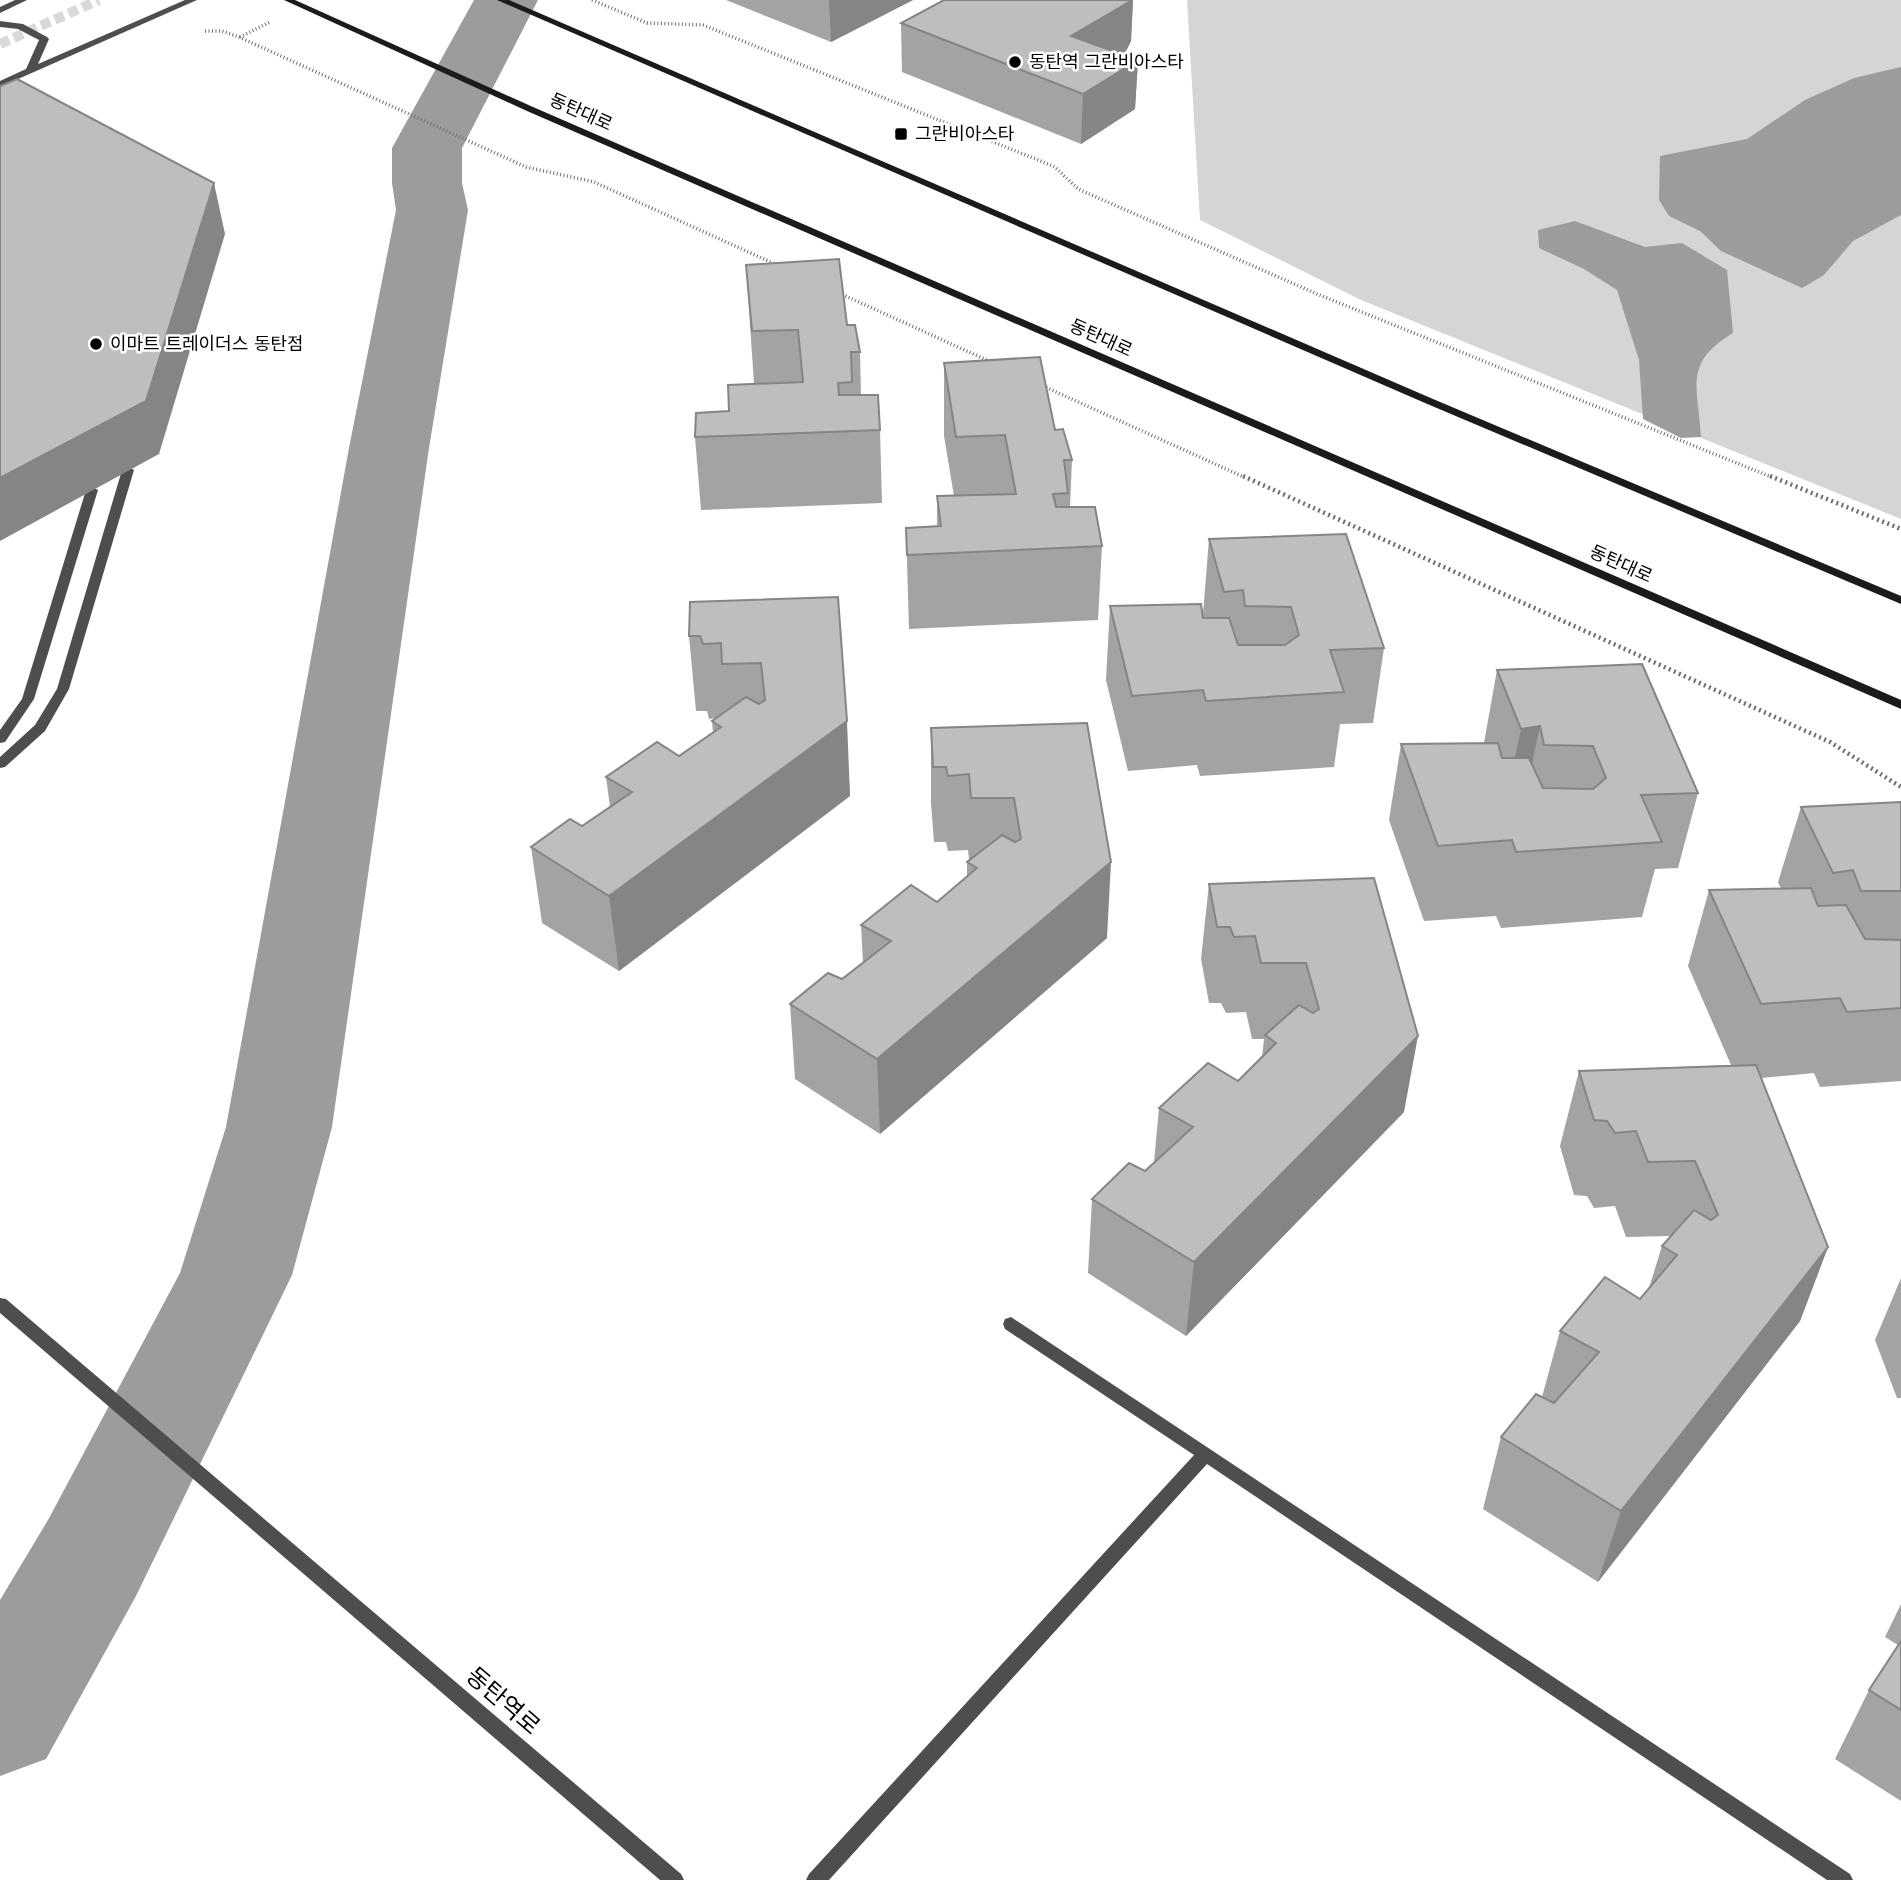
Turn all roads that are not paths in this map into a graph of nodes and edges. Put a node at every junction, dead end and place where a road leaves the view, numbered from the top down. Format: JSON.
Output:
{"nodes":[{"id":1,"x":23,"y":0,"type":"edge"},
{"id":2,"x":193,"y":0,"type":"edge"},
{"id":3,"x":288,"y":0,"type":"edge"},
{"id":4,"x":500,"y":0,"type":"edge"},
{"id":5,"x":0,"y":9,"type":"edge"},
{"id":6,"x":0,"y":24,"type":"edge"},
{"id":7,"x":30,"y":71,"type":"junction"},
{"id":8,"x":0,"y":84,"type":"edge"},
{"id":9,"x":128,"y":470,"type":"dead end"},
{"id":10,"x":93,"y":490,"type":"dead end"},
{"id":11,"x":1901,"y":600,"type":"edge"},
{"id":12,"x":1901,"y":705,"type":"edge"},
{"id":13,"x":0,"y":739,"type":"edge"},
{"id":14,"x":0,"y":764,"type":"edge"},
{"id":15,"x":0,"y":1304,"type":"edge"},
{"id":16,"x":1011,"y":1324,"type":"dead end"},
{"id":17,"x":1204,"y":1455,"type":"junction"},
{"id":18,"x":674,"y":1880,"type":"edge"},
{"id":19,"x":816,"y":1880,"type":"edge"},
{"id":20,"x":1843,"y":1880,"type":"edge"}],
"edges":[{"from":1,"to":5,"type":"street"},
{"from":2,"to":7,"type":"street"},
{"from":3,"to":12,"type":"main road","name":"동탄대로"},
{"from":4,"to":11,"type":"main road"},
{"from":6,"to":7,"type":"street"},
{"from":7,"to":8,"type":"street"},
{"from":9,"to":14,"type":"street"},
{"from":10,"to":13,"type":"street"},
{"from":15,"to":18,"type":"street","name":"동탄역로"},
{"from":16,"to":17,"type":"street"},
{"from":17,"to":19,"type":"street"},
{"from":17,"to":20,"type":"street"}]}
